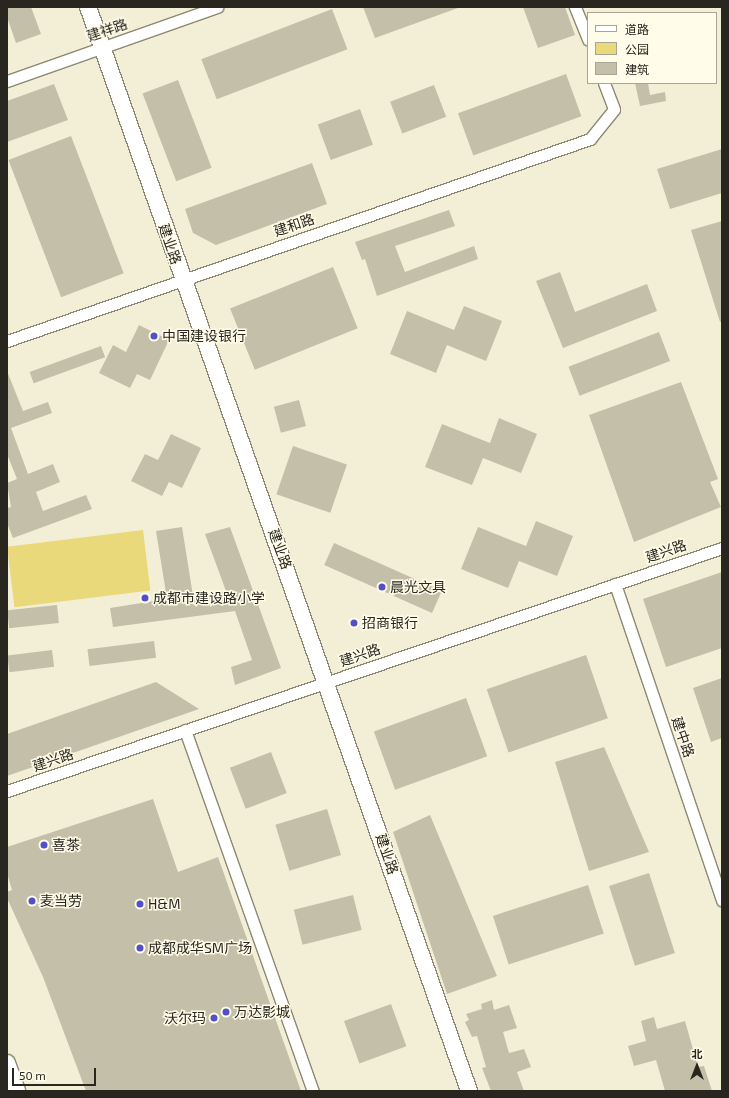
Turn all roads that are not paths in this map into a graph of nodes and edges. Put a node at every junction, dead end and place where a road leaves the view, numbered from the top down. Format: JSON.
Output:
{"nodes":[{"id":1,"x":88,"y":7,"type":"edge"},
{"id":2,"x":217,"y":7,"type":"edge"},
{"id":3,"x":576,"y":7,"type":"edge"},
{"id":4,"x":587,"y":37,"type":"edge"},
{"id":5,"x":101,"y":48,"type":"junction"},
{"id":6,"x":7,"y":81,"type":"edge"},
{"id":7,"x":604,"y":84,"type":"edge"},
{"id":8,"x":183,"y":280,"type":"junction"},
{"id":9,"x":7,"y":341,"type":"edge"},
{"id":10,"x":722,"y":548,"type":"edge"},
{"id":11,"x":615,"y":584,"type":"junction"},
{"id":12,"x":328,"y":682,"type":"junction"},
{"id":13,"x":185,"y":730,"type":"junction"},
{"id":14,"x":7,"y":791,"type":"edge"},
{"id":15,"x":722,"y":900,"type":"edge"},
{"id":16,"x":7,"y":1062,"type":"edge"},
{"id":17,"x":17,"y":1091,"type":"edge"},
{"id":18,"x":313,"y":1091,"type":"edge"},
{"id":19,"x":469,"y":1091,"type":"edge"}],
"edges":[{"from":1,"to":5,"type":"street","name":"建业路"},
{"from":2,"to":5,"type":"street","name":"建祥路"},
{"from":3,"to":4,"type":"street"},
{"from":5,"to":6,"type":"street","name":"建祥路"},
{"from":5,"to":8,"type":"street","name":"建业路"},
{"from":7,"to":8,"type":"street","name":"建和路"},
{"from":8,"to":9,"type":"street","name":"建和路"},
{"from":8,"to":12,"type":"street","name":"建业路"},
{"from":10,"to":11,"type":"street","name":"建兴路"},
{"from":11,"to":12,"type":"street","name":"建兴路"},
{"from":11,"to":15,"type":"street","name":"建中路"},
{"from":12,"to":13,"type":"street","name":"建兴路"},
{"from":12,"to":19,"type":"street","name":"建业路"},
{"from":13,"to":14,"type":"street","name":"建兴路"},
{"from":13,"to":18,"type":"street"},
{"from":16,"to":17,"type":"street"}]}
